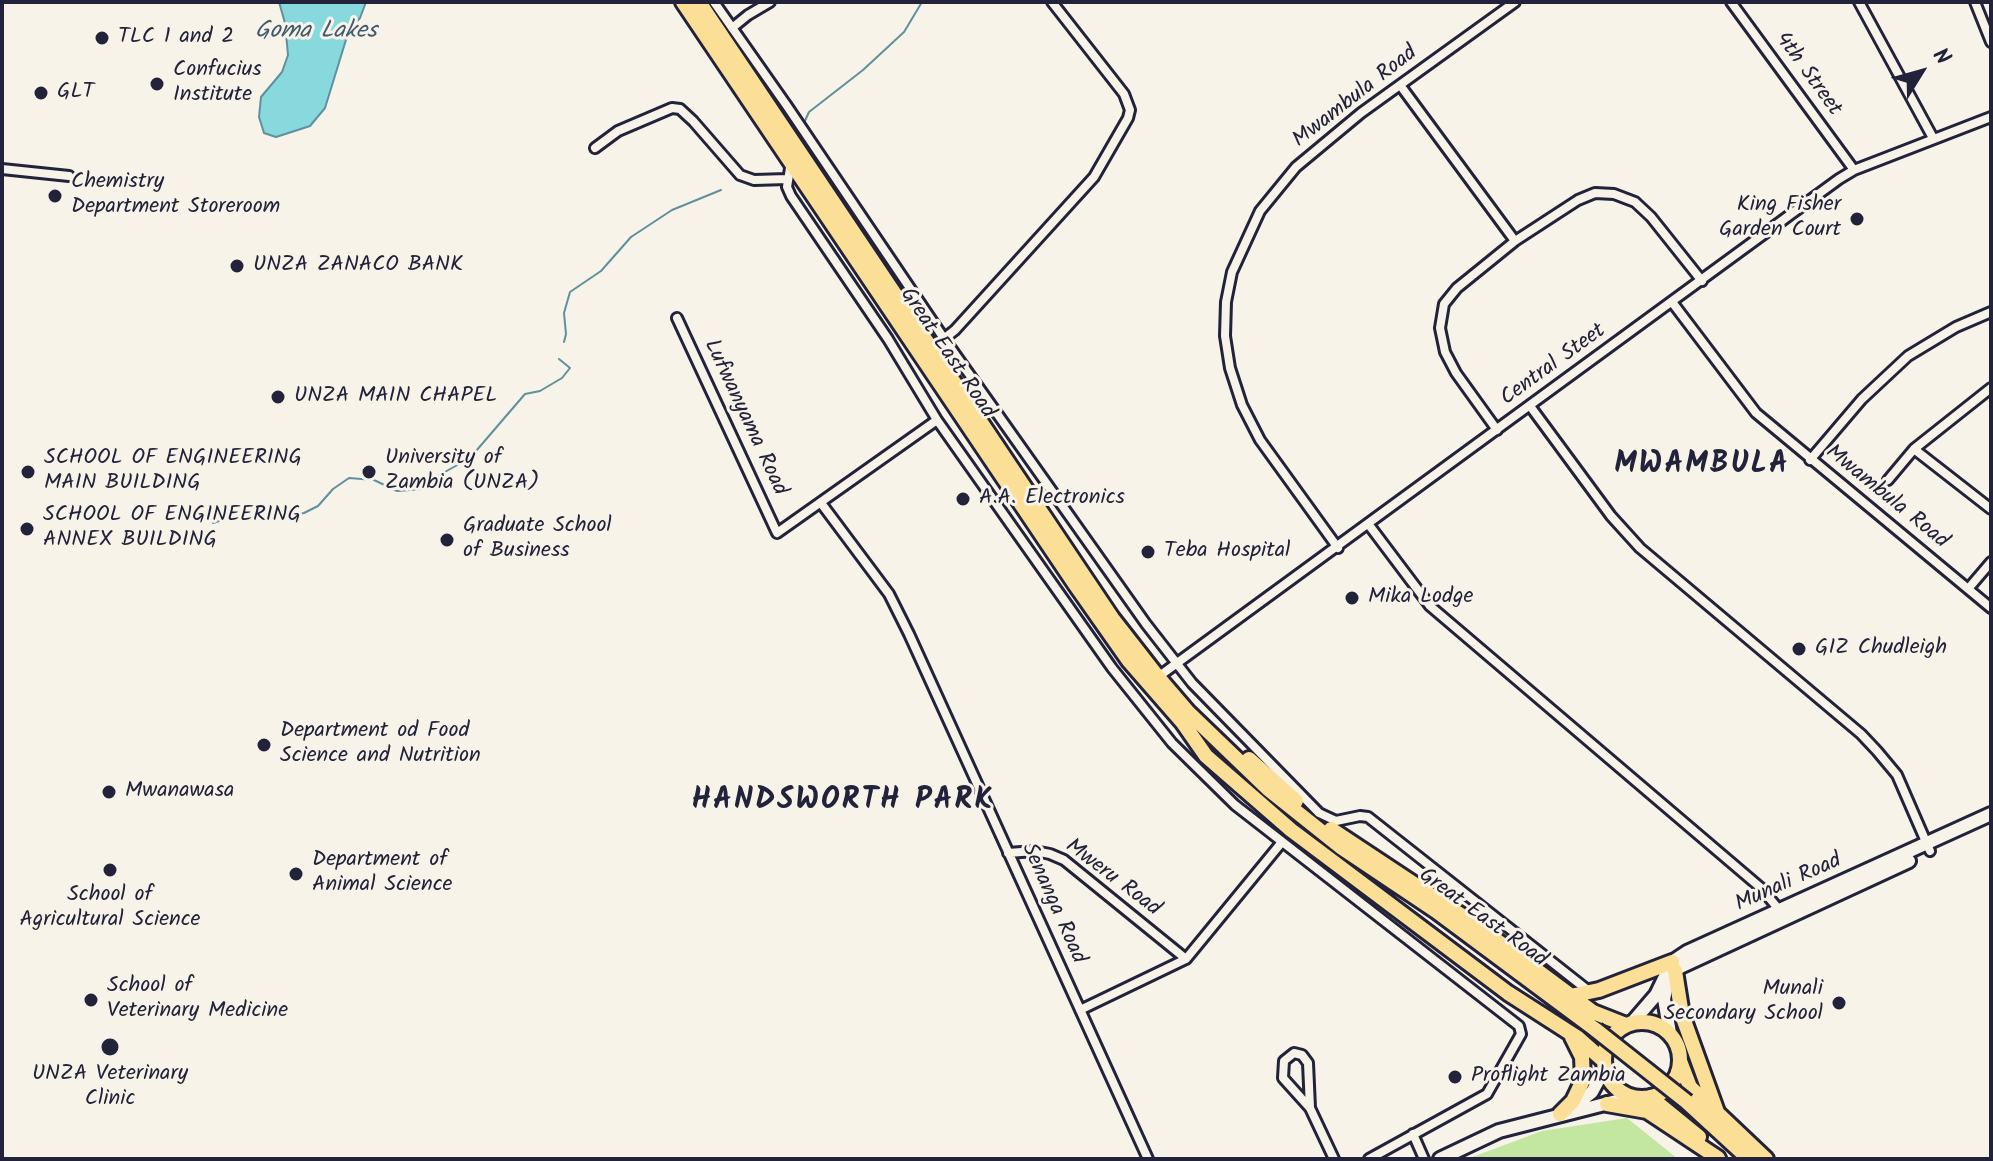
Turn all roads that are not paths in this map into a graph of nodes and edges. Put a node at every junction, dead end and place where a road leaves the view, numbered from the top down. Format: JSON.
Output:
{"nodes":[{"id":1,"x":683,"y":2,"type":"edge"},
{"id":2,"x":699,"y":2,"type":"edge"},
{"id":3,"x":714,"y":2,"type":"edge"},
{"id":4,"x":770,"y":2,"type":"edge"},
{"id":5,"x":1052,"y":2,"type":"edge"},
{"id":6,"x":1515,"y":2,"type":"edge"},
{"id":7,"x":1731,"y":2,"type":"edge"},
{"id":8,"x":1859,"y":2,"type":"edge"},
{"id":9,"x":1975,"y":2,"type":"edge"},
{"id":10,"x":1988,"y":26,"type":"edge"},
{"id":11,"x":732,"y":28,"type":"junction"},
{"id":12,"x":1991,"y":42,"type":"edge"},
{"id":13,"x":1400,"y":85,"type":"junction"},
{"id":14,"x":1991,"y":117,"type":"edge"},
{"id":15,"x":1933,"y":138,"type":"junction"},
{"id":16,"x":595,"y":148,"type":"dead end"},
{"id":17,"x":791,"y":161,"type":"junction"},
{"id":18,"x":2,"y":169,"type":"edge"},
{"id":19,"x":1854,"y":170,"type":"junction"},
{"id":20,"x":69,"y":176,"type":"dead end"},
{"id":21,"x":787,"y":179,"type":"junction"},
{"id":22,"x":1515,"y":241,"type":"junction"},
{"id":23,"x":1702,"y":281,"type":"junction"},
{"id":24,"x":1672,"y":302,"type":"junction"},
{"id":25,"x":1991,"y":312,"type":"edge"},
{"id":26,"x":677,"y":318,"type":"dead end"},
{"id":27,"x":945,"y":340,"type":"junction"},
{"id":28,"x":931,"y":349,"type":"junction"},
{"id":29,"x":1991,"y":388,"type":"edge"},
{"id":30,"x":1530,"y":406,"type":"junction"},
{"id":31,"x":937,"y":420,"type":"junction"},
{"id":32,"x":1497,"y":430,"type":"junction"},
{"id":33,"x":1914,"y":449,"type":"junction"},
{"id":34,"x":1810,"y":460,"type":"junction"},
{"id":35,"x":1888,"y":480,"type":"dead end"},
{"id":36,"x":821,"y":503,"type":"junction"},
{"id":37,"x":1991,"y":509,"type":"edge"},
{"id":38,"x":1369,"y":525,"type":"junction"},
{"id":39,"x":1338,"y":548,"type":"junction"},
{"id":40,"x":1991,"y":562,"type":"edge"},
{"id":41,"x":1968,"y":589,"type":"junction"},
{"id":42,"x":1991,"y":608,"type":"edge"},
{"id":43,"x":1176,"y":662,"type":"junction"},
{"id":44,"x":1153,"y":681,"type":"junction"},
{"id":45,"x":1133,"y":696,"type":"junction"},
{"id":46,"x":1187,"y":719,"type":"junction"},
{"id":47,"x":1991,"y":814,"type":"edge"},
{"id":48,"x":1991,"y":823,"type":"edge"},
{"id":49,"x":1282,"y":842,"type":"junction"},
{"id":50,"x":1928,"y":847,"type":"junction"},
{"id":51,"x":1008,"y":853,"type":"junction"},
{"id":52,"x":1782,"y":914,"type":"junction"},
{"id":53,"x":1186,"y":959,"type":"junction"},
{"id":54,"x":1674,"y":964,"type":"junction"},
{"id":55,"x":1591,"y":993,"type":"junction"},
{"id":56,"x":1570,"y":996,"type":"junction"},
{"id":57,"x":1080,"y":1010,"type":"junction"},
{"id":58,"x":1628,"y":1025,"type":"junction"},
{"id":59,"x":1563,"y":1029,"type":"junction"},
{"id":60,"x":1670,"y":1033,"type":"junction"},
{"id":61,"x":1680,"y":1060,"type":"junction"},
{"id":62,"x":1604,"y":1065,"type":"junction"},
{"id":63,"x":1632,"y":1097,"type":"junction"},
{"id":64,"x":1650,"y":1097,"type":"junction"},
{"id":65,"x":1607,"y":1104,"type":"junction"},
{"id":66,"x":1685,"y":1105,"type":"junction"},
{"id":67,"x":1310,"y":1108,"type":"junction"},
{"id":68,"x":1717,"y":1112,"type":"junction"},
{"id":69,"x":1563,"y":1113,"type":"junction"},
{"id":70,"x":1413,"y":1134,"type":"junction"},
{"id":71,"x":1718,"y":1158,"type":"edge"},
{"id":72,"x":1148,"y":1159,"type":"edge"},
{"id":73,"x":1334,"y":1159,"type":"edge"},
{"id":74,"x":1369,"y":1159,"type":"edge"},
{"id":75,"x":1424,"y":1159,"type":"edge"},
{"id":76,"x":1440,"y":1159,"type":"edge"},
{"id":77,"x":1738,"y":1159,"type":"edge"},
{"id":78,"x":1749,"y":1159,"type":"edge"},
{"id":79,"x":1766,"y":1159,"type":"edge"}],
"edges":[{"from":1,"to":17,"type":"main road","name":"Great East Road"},
{"from":2,"to":28,"type":"main road","name":"Great East Road"},
{"from":3,"to":11,"type":"street"},
{"from":4,"to":11,"type":"street"},
{"from":5,"to":27,"type":"street"},
{"from":6,"to":13,"type":"street","name":"Mwambula Road"},
{"from":7,"to":19,"type":"street","name":"4th Street"},
{"from":8,"to":15,"type":"street"},
{"from":9,"to":10,"type":"street"},
{"from":10,"to":12,"type":"street"},
{"from":11,"to":27,"type":"street"},
{"from":13,"to":22,"type":"street"},
{"from":13,"to":39,"type":"street","name":"Mwambula Road"},
{"from":14,"to":15,"type":"street","name":"Central Steet"},
{"from":15,"to":19,"type":"street","name":"Central Steet"},
{"from":16,"to":21,"type":"street"},
{"from":17,"to":21,"type":"street"},
{"from":17,"to":44,"type":"main road","name":"Great East Road"},
{"from":18,"to":20,"type":"street"},
{"from":19,"to":23,"type":"street","name":"Central Steet"},
{"from":21,"to":31,"type":"street"},
{"from":22,"to":23,"type":"street"},
{"from":22,"to":32,"type":"street"},
{"from":23,"to":24,"type":"street","name":"Central Steet"},
{"from":24,"to":30,"type":"street","name":"Central Steet"},
{"from":24,"to":34,"type":"street","name":"Mwambula Road"},
{"from":25,"to":34,"type":"street"},
{"from":26,"to":36,"type":"street","name":"Lufwanyama Road"},
{"from":27,"to":28,"type":"street"},
{"from":27,"to":43,"type":"street"},
{"from":28,"to":44,"type":"main road","name":"Great East Road"},
{"from":29,"to":33,"type":"street"},
{"from":30,"to":32,"type":"street","name":"Central Steet"},
{"from":30,"to":50,"type":"street"},
{"from":31,"to":36,"type":"street"},
{"from":31,"to":45,"type":"street"},
{"from":32,"to":38,"type":"street","name":"Central Steet"},
{"from":33,"to":35,"type":"street"},
{"from":33,"to":37,"type":"street"},
{"from":34,"to":41,"type":"street","name":"Mwambula Road"},
{"from":36,"to":51,"type":"street","name":"Senanga Road"},
{"from":38,"to":39,"type":"street","name":"Central Steet"},
{"from":38,"to":52,"type":"street"},
{"from":39,"to":43,"type":"street","name":"Central Steet"},
{"from":40,"to":41,"type":"street"},
{"from":41,"to":42,"type":"street","name":"Mwambula Road"},
{"from":43,"to":44,"type":"street","name":"Central Steet"},
{"from":43,"to":55,"type":"street"},
{"from":44,"to":45,"type":"street","name":"Central Steet"},
{"from":44,"to":46,"type":"main road","name":"Great East Road"},
{"from":45,"to":49,"type":"street"},
{"from":46,"to":56,"type":"main road","name":"Great East Road"},
{"from":46,"to":59,"type":"main road","name":"Great East Road"},
{"from":46,"to":66,"type":"main road","name":"Great East Road","bridge":true},
{"from":47,"to":50,"type":"main road","name":"Munali Road"},
{"from":48,"to":50,"type":"main road","name":"Munali Road"},
{"from":49,"to":53,"type":"street"},
{"from":49,"to":70,"type":"street"},
{"from":50,"to":52,"type":"main road","name":"Munali Road"},
{"from":51,"to":53,"type":"street","name":"Mweru Road"},
{"from":51,"to":57,"type":"street","name":"Senanga Road"},
{"from":52,"to":54,"type":"main road","name":"Munali Road"},
{"from":53,"to":57,"type":"street"},
{"from":54,"to":55,"type":"main road"},
{"from":54,"to":58,"type":"main road"},
{"from":54,"to":60,"type":"main road"},
{"from":54,"to":68,"type":"main road"},
{"from":55,"to":56,"type":"main road"},
{"from":56,"to":58,"type":"main road","name":"Great East Road"},
{"from":57,"to":72,"type":"street","name":"Senanga Road"},
{"from":58,"to":60,"type":"main road"},
{"from":58,"to":62,"type":"main road"},
{"from":59,"to":62,"type":"main road","name":"Great East Road"},
{"from":59,"to":69,"type":"main road"},
{"from":60,"to":61,"type":"main road"},
{"from":61,"to":64,"type":"main road"},
{"from":61,"to":68,"type":"main road"},
{"from":62,"to":63,"type":"main road"},
{"from":62,"to":69,"type":"main road"},
{"from":63,"to":64,"type":"main road"},
{"from":63,"to":65,"type":"main road"},
{"from":64,"to":71,"type":"main road"},
{"from":65,"to":69,"type":"main road"},
{"from":65,"to":71,"type":"main road"},
{"from":66,"to":77,"type":"main road","name":"Great East Road"},
{"from":66,"to":78,"type":"main road","name":"Great East Road"},
{"from":67,"to":67,"type":"street"},
{"from":67,"to":73,"type":"street"},
{"from":68,"to":79,"type":"main road"},
{"from":69,"to":76,"type":"main road"},
{"from":70,"to":74,"type":"street"},
{"from":70,"to":75,"type":"street"}]}
